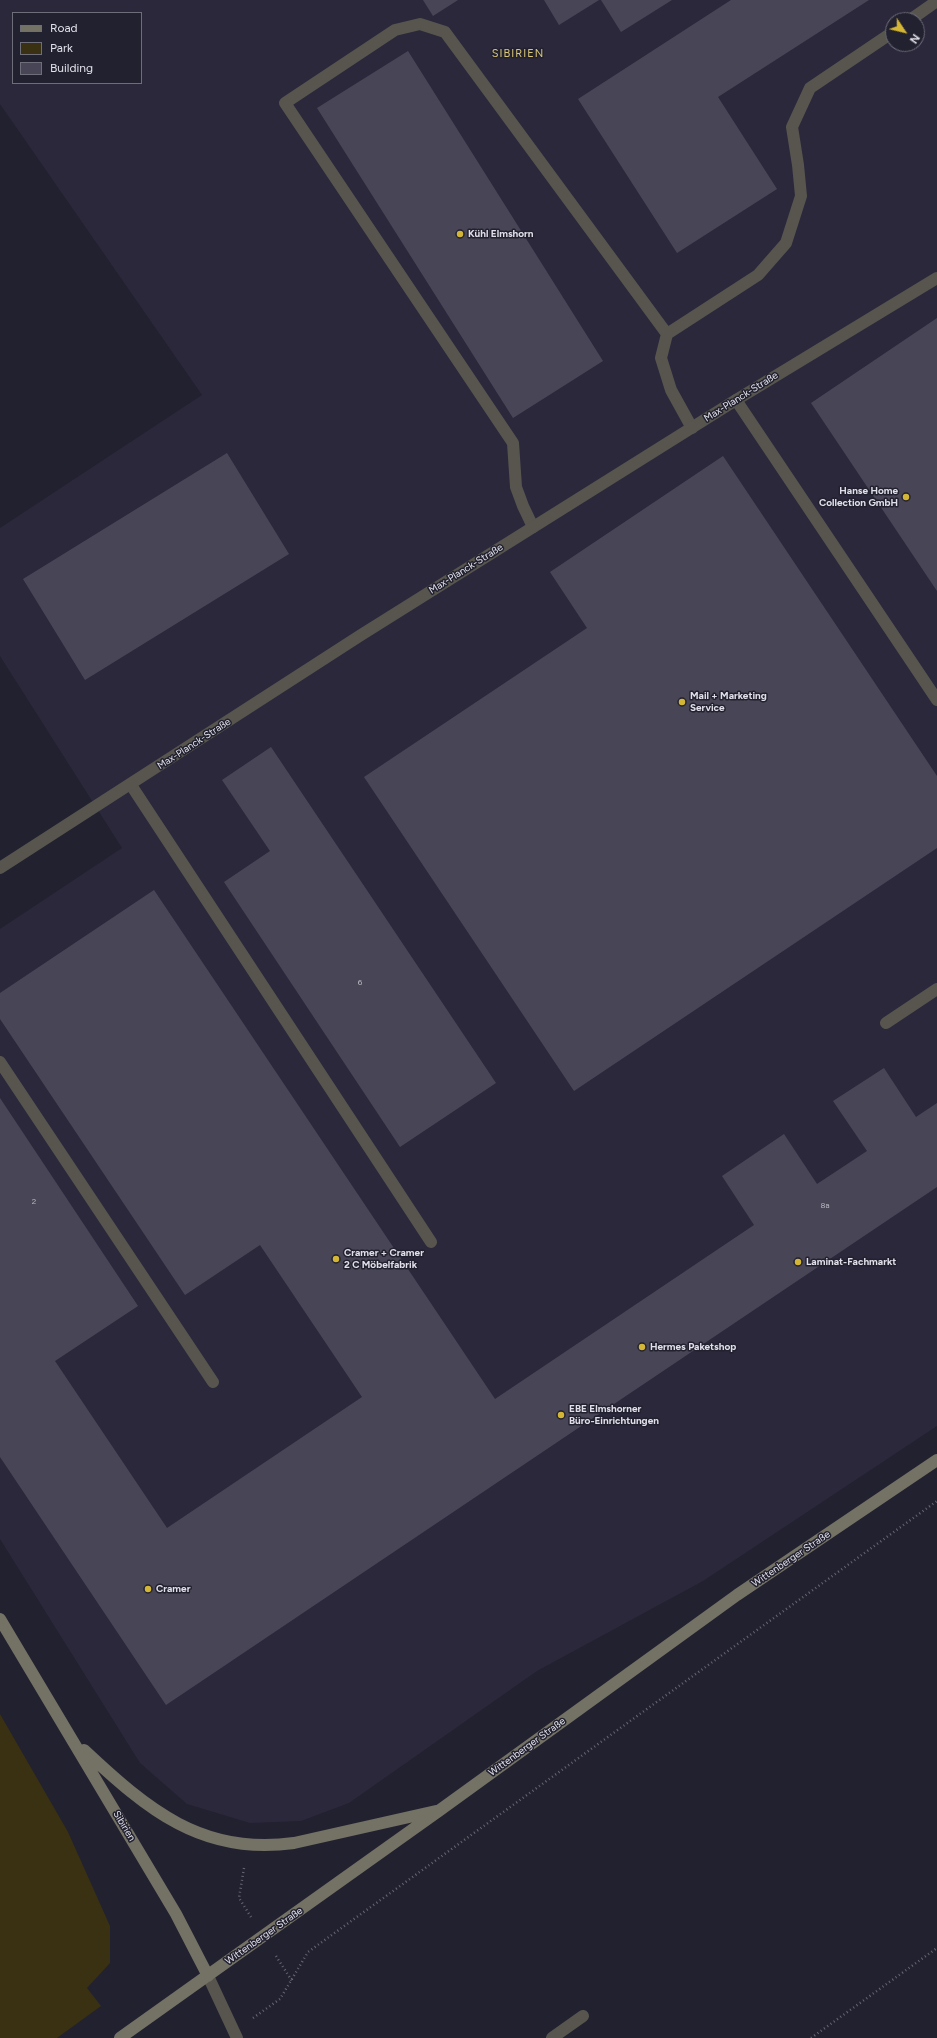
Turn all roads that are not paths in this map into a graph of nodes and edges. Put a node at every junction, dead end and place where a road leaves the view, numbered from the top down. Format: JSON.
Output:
{"nodes":[{"id":1,"x":937,"y":1,"type":"edge"},
{"id":2,"x":921,"y":12,"type":"edge"},
{"id":3,"x":885,"y":37,"type":"edge"},
{"id":4,"x":937,"y":278,"type":"edge"},
{"id":5,"x":667,"y":334,"type":"junction"},
{"id":6,"x":736,"y":400,"type":"junction"},
{"id":7,"x":692,"y":428,"type":"junction"},
{"id":8,"x":533,"y":527,"type":"junction"},
{"id":9,"x":937,"y":700,"type":"edge"},
{"id":10,"x":131,"y":785,"type":"junction"},
{"id":11,"x":0,"y":868,"type":"edge"},
{"id":12,"x":937,"y":989,"type":"edge"},
{"id":13,"x":886,"y":1023,"type":"dead end"},
{"id":14,"x":0,"y":1062,"type":"edge"},
{"id":15,"x":431,"y":1242,"type":"dead end"},
{"id":16,"x":213,"y":1382,"type":"dead end"},
{"id":17,"x":937,"y":1460,"type":"edge"},
{"id":18,"x":0,"y":1619,"type":"edge"},
{"id":19,"x":73,"y":1740,"type":"junction"},
{"id":20,"x":440,"y":1810,"type":"junction"},
{"id":21,"x":208,"y":1976,"type":"junction"},
{"id":22,"x":583,"y":2016,"type":"dead end"},
{"id":23,"x":236,"y":2035,"type":"edge"},
{"id":24,"x":120,"y":2038,"type":"edge"},
{"id":25,"x":552,"y":2038,"type":"edge"}],
"edges":[{"from":1,"to":2,"type":"street"},
{"from":3,"to":5,"type":"street"},
{"from":4,"to":6,"type":"street","name":"Max-Planck-Straße"},
{"from":5,"to":7,"type":"street"},
{"from":5,"to":8,"type":"street"},
{"from":6,"to":7,"type":"street","name":"Max-Planck-Straße"},
{"from":6,"to":9,"type":"street"},
{"from":7,"to":8,"type":"street","name":"Max-Planck-Straße"},
{"from":8,"to":10,"type":"street","name":"Max-Planck-Straße"},
{"from":10,"to":11,"type":"street","name":"Max-Planck-Straße"},
{"from":10,"to":15,"type":"street"},
{"from":12,"to":13,"type":"street"},
{"from":14,"to":16,"type":"street"},
{"from":17,"to":20,"type":"main road","name":"Wittenberger Straße"},
{"from":18,"to":19,"type":"main road","name":"Sibirien"},
{"from":19,"to":20,"type":"main road"},
{"from":19,"to":21,"type":"main road","name":"Sibirien"},
{"from":20,"to":21,"type":"main road","name":"Wittenberger Straße"},
{"from":21,"to":23,"type":"street","name":"Sibirien"},
{"from":21,"to":24,"type":"main road","name":"Wittenberger Straße"},
{"from":22,"to":25,"type":"street"}]}
